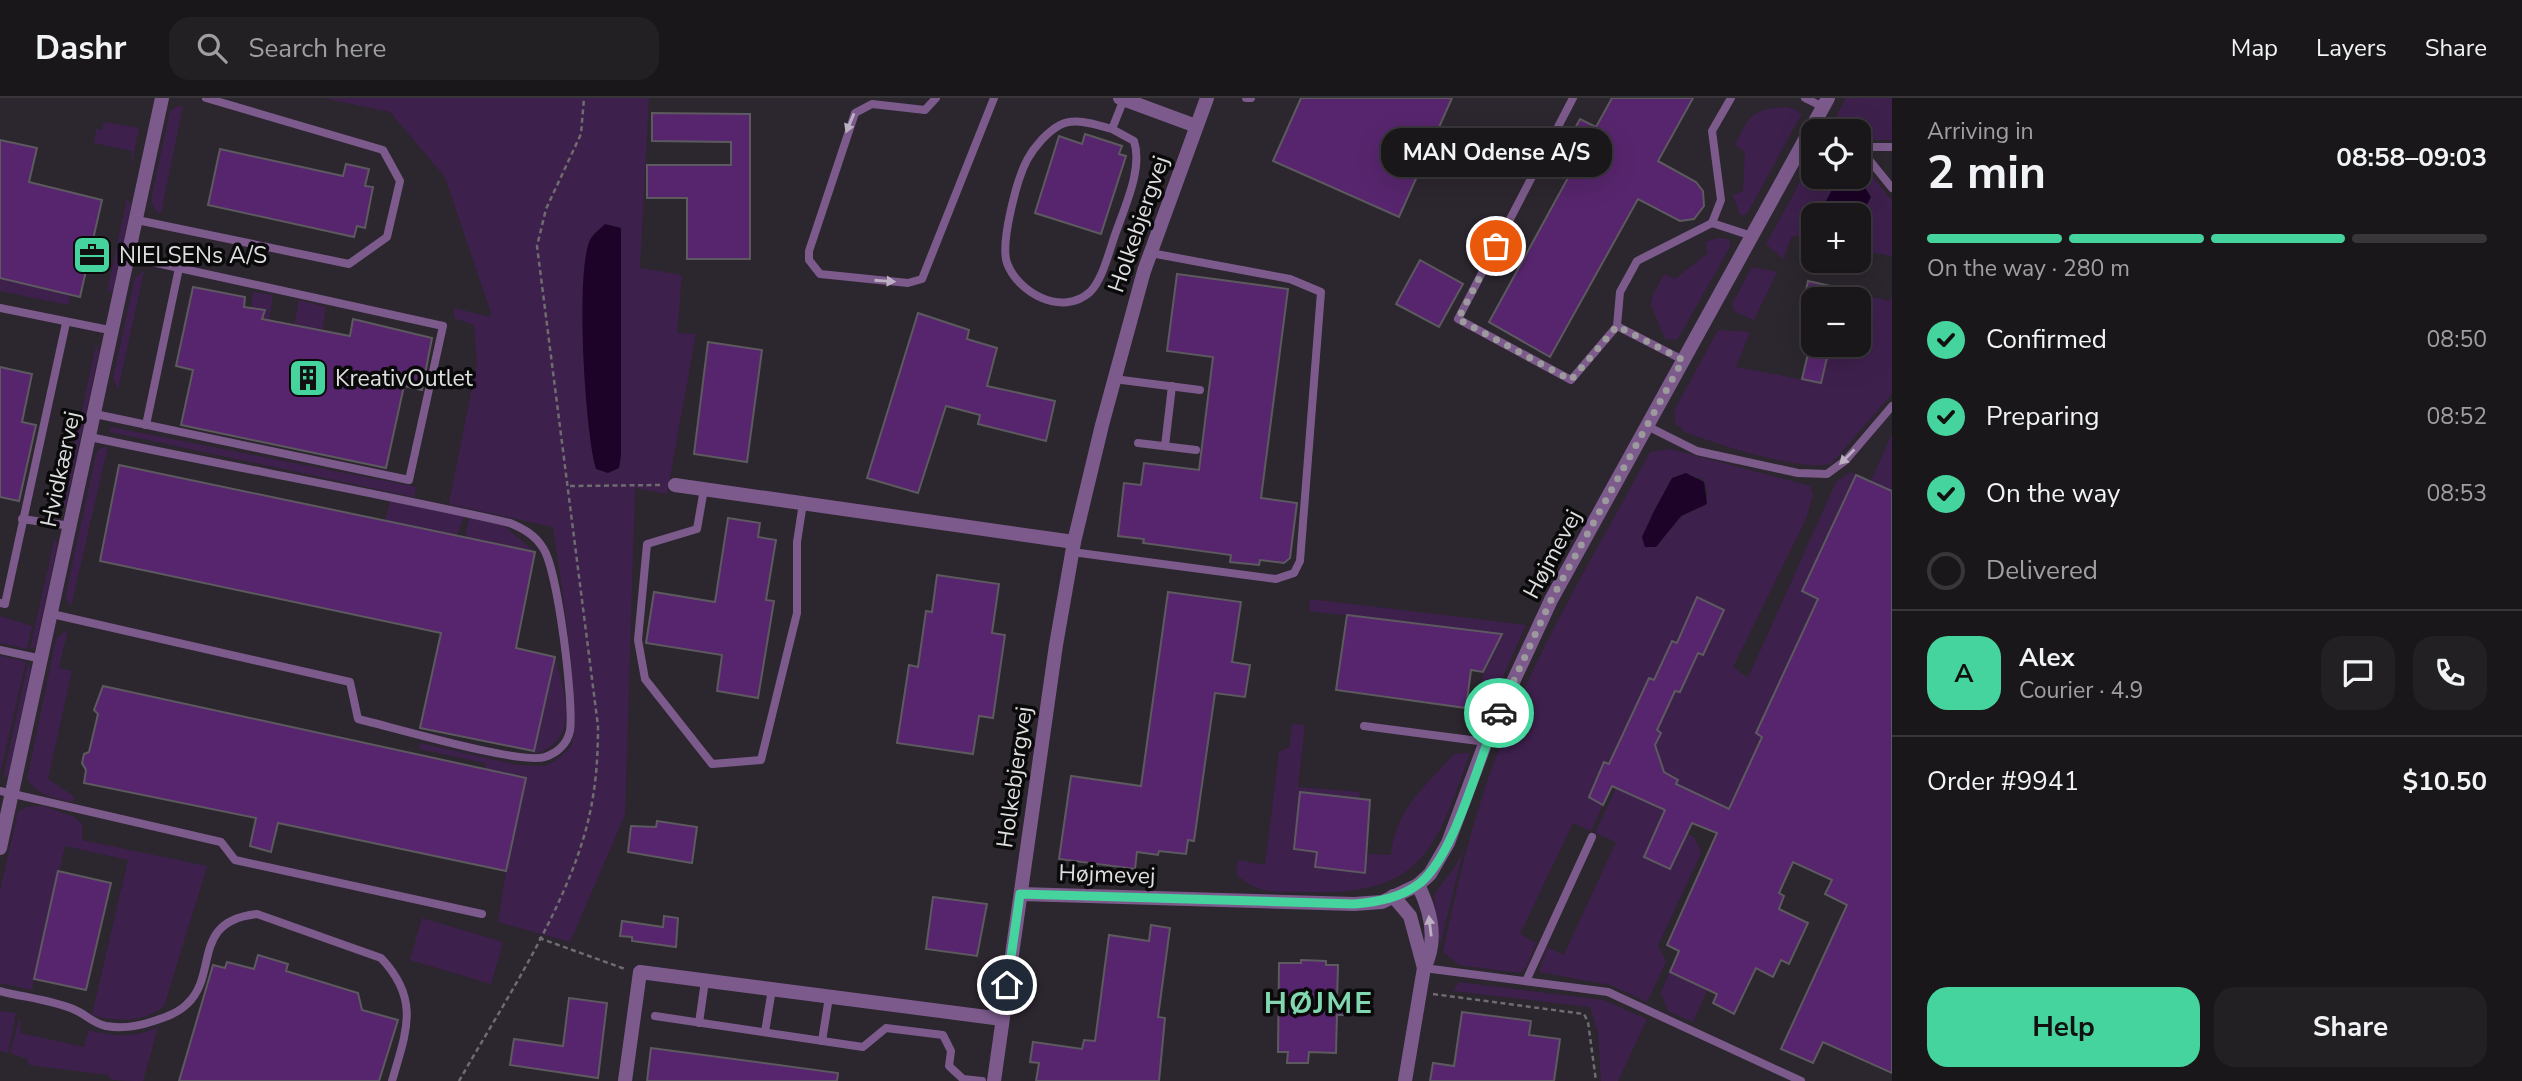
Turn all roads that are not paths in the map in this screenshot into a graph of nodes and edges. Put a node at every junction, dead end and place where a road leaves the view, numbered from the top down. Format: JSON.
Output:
{"nodes":[{"id":1,"x":162,"y":98,"type":"edge"},
{"id":2,"x":206,"y":98,"type":"edge"},
{"id":3,"x":936,"y":98,"type":"edge"},
{"id":4,"x":994,"y":98,"type":"edge"},
{"id":5,"x":1207,"y":98,"type":"edge"},
{"id":6,"x":1573,"y":98,"type":"edge"},
{"id":7,"x":1731,"y":98,"type":"edge"},
{"id":8,"x":1805,"y":98,"type":"edge"},
{"id":9,"x":1122,"y":99,"type":"edge"},
{"id":10,"x":1825,"y":103,"type":"edge"},
{"id":11,"x":1816,"y":119,"type":"edge"},
{"id":12,"x":1196,"y":126,"type":"junction"},
{"id":13,"x":1112,"y":129,"type":"junction"},
{"id":14,"x":1801,"y":147,"type":"edge"},
{"id":15,"x":1871,"y":147,"type":"edge"},
{"id":16,"x":1892,"y":147,"type":"edge"},
{"id":17,"x":1871,"y":162,"type":"edge"},
{"id":18,"x":1892,"y":188,"type":"edge"},
{"id":19,"x":137,"y":220,"type":"junction"},
{"id":20,"x":1712,"y":223,"type":"junction"},
{"id":21,"x":1752,"y":236,"type":"junction"},
{"id":22,"x":1151,"y":253,"type":"junction"},
{"id":23,"x":129,"y":257,"type":"junction"},
{"id":24,"x":178,"y":268,"type":"junction"},
{"id":25,"x":0,"y":308,"type":"edge"},
{"id":26,"x":66,"y":323,"type":"junction"},
{"id":27,"x":1617,"y":326,"type":"junction"},
{"id":28,"x":114,"y":331,"type":"junction"},
{"id":29,"x":1683,"y":360,"type":"junction"},
{"id":30,"x":1114,"y":379,"type":"junction"},
{"id":31,"x":1172,"y":386,"type":"junction"},
{"id":32,"x":1200,"y":390,"type":"dead end"},
{"id":33,"x":1892,"y":406,"type":"edge"},
{"id":34,"x":95,"y":414,"type":"junction"},
{"id":35,"x":146,"y":425,"type":"junction"},
{"id":36,"x":1647,"y":426,"type":"junction"},
{"id":37,"x":90,"y":437,"type":"junction"},
{"id":38,"x":1138,"y":443,"type":"dead end"},
{"id":39,"x":1165,"y":446,"type":"junction"},
{"id":40,"x":1196,"y":450,"type":"dead end"},
{"id":41,"x":675,"y":485,"type":"road end"},
{"id":42,"x":704,"y":489,"type":"junction"},
{"id":43,"x":803,"y":503,"type":"junction"},
{"id":44,"x":22,"y":519,"type":"junction"},
{"id":45,"x":71,"y":526,"type":"junction"},
{"id":46,"x":1073,"y":547,"type":"junction"},
{"id":47,"x":0,"y":603,"type":"edge"},
{"id":48,"x":52,"y":614,"type":"junction"},
{"id":49,"x":0,"y":650,"type":"edge"},
{"id":50,"x":42,"y":659,"type":"junction"},
{"id":51,"x":1364,"y":726,"type":"dead end"},
{"id":52,"x":1486,"y":742,"type":"junction"},
{"id":53,"x":6,"y":793,"type":"edge"},
{"id":54,"x":1592,"y":837,"type":"dead end"},
{"id":55,"x":0,"y":848,"type":"edge"},
{"id":56,"x":1418,"y":885,"type":"junction"},
{"id":57,"x":1020,"y":894,"type":"junction"},
{"id":58,"x":1393,"y":897,"type":"junction"},
{"id":59,"x":482,"y":914,"type":"dead end"},
{"id":60,"x":1424,"y":968,"type":"junction"},
{"id":61,"x":705,"y":981,"type":"junction"},
{"id":62,"x":1526,"y":981,"type":"junction"},
{"id":63,"x":772,"y":989,"type":"junction"},
{"id":64,"x":0,"y":991,"type":"edge"},
{"id":65,"x":830,"y":997,"type":"junction"},
{"id":66,"x":655,"y":1016,"type":"dead end"},
{"id":67,"x":1002,"y":1019,"type":"junction"},
{"id":68,"x":699,"y":1023,"type":"junction"},
{"id":69,"x":765,"y":1032,"type":"junction"},
{"id":70,"x":822,"y":1041,"type":"junction"},
{"id":71,"x":392,"y":1081,"type":"edge"},
{"id":72,"x":625,"y":1081,"type":"edge"},
{"id":73,"x":982,"y":1081,"type":"edge"},
{"id":74,"x":994,"y":1081,"type":"edge"},
{"id":75,"x":1405,"y":1081,"type":"edge"},
{"id":76,"x":1801,"y":1081,"type":"edge"}],
"edges":[{"from":1,"to":19,"type":"street","name":"Hvidkærvej"},
{"from":2,"to":19,"type":"lane"},
{"from":3,"to":4,"type":"lane","one_way":true},
{"from":5,"to":12,"type":"street","name":"Holkebjergvej"},
{"from":6,"to":27,"type":"lane"},
{"from":7,"to":20,"type":"lane"},
{"from":8,"to":10,"type":"lane"},
{"from":9,"to":12,"type":"street"},
{"from":9,"to":13,"type":"lane"},
{"from":10,"to":11,"type":"street","name":"Højmevej"},
{"from":12,"to":22,"type":"street","name":"Holkebjergvej"},
{"from":13,"to":13,"type":"lane"},
{"from":14,"to":21,"type":"street","name":"Højmevej"},
{"from":15,"to":16,"type":"lane"},
{"from":17,"to":18,"type":"lane"},
{"from":19,"to":23,"type":"street","name":"Hvidkærvej"},
{"from":20,"to":21,"type":"lane"},
{"from":20,"to":27,"type":"lane"},
{"from":21,"to":29,"type":"street","name":"Højmevej"},
{"from":22,"to":30,"type":"street","name":"Holkebjergvej"},
{"from":22,"to":46,"type":"lane"},
{"from":23,"to":24,"type":"lane"},
{"from":23,"to":28,"type":"street","name":"Hvidkærvej"},
{"from":24,"to":35,"type":"lane"},
{"from":24,"to":35,"type":"lane"},
{"from":25,"to":26,"type":"lane"},
{"from":26,"to":28,"type":"lane"},
{"from":26,"to":44,"type":"lane"},
{"from":27,"to":29,"type":"lane"},
{"from":28,"to":34,"type":"street","name":"Hvidkærvej"},
{"from":29,"to":36,"type":"street","name":"Højmevej"},
{"from":30,"to":31,"type":"lane"},
{"from":30,"to":46,"type":"street","name":"Holkebjergvej"},
{"from":31,"to":32,"type":"lane"},
{"from":31,"to":39,"type":"lane"},
{"from":33,"to":36,"type":"lane","one_way":true},
{"from":34,"to":35,"type":"lane"},
{"from":34,"to":37,"type":"street","name":"Hvidkærvej"},
{"from":36,"to":52,"type":"street","name":"Højmevej"},
{"from":37,"to":45,"type":"street","name":"Hvidkærvej"},
{"from":37,"to":48,"type":"lane"},
{"from":38,"to":39,"type":"lane"},
{"from":39,"to":40,"type":"lane"},
{"from":41,"to":42,"type":"street"},
{"from":42,"to":43,"type":"street"},
{"from":42,"to":43,"type":"lane"},
{"from":43,"to":46,"type":"street"},
{"from":44,"to":45,"type":"lane"},
{"from":44,"to":47,"type":"lane"},
{"from":45,"to":48,"type":"street","name":"Hvidkærvej"},
{"from":46,"to":57,"type":"street","name":"Holkebjergvej"},
{"from":48,"to":50,"type":"street","name":"Hvidkærvej"},
{"from":49,"to":50,"type":"lane"},
{"from":50,"to":53,"type":"street","name":"Hvidkærvej"},
{"from":51,"to":52,"type":"lane"},
{"from":52,"to":56,"type":"street","name":"Højmevej"},
{"from":53,"to":55,"type":"street","name":"Hvidkærvej"},
{"from":53,"to":59,"type":"lane"},
{"from":54,"to":62,"type":"lane"},
{"from":56,"to":58,"type":"street","name":"Højmevej"},
{"from":60,"to":56,"type":"street","one_way":true},
{"from":57,"to":58,"type":"street","name":"Højmevej"},
{"from":57,"to":67,"type":"street","name":"Holkebjergvej"},
{"from":58,"to":60,"type":"street"},
{"from":60,"to":62,"type":"lane"},
{"from":60,"to":75,"type":"street"},
{"from":61,"to":63,"type":"street"},
{"from":61,"to":68,"type":"lane"},
{"from":61,"to":72,"type":"street"},
{"from":62,"to":76,"type":"lane"},
{"from":63,"to":65,"type":"street"},
{"from":63,"to":69,"type":"lane"},
{"from":64,"to":71,"type":"lane"},
{"from":65,"to":67,"type":"street"},
{"from":65,"to":70,"type":"lane"},
{"from":66,"to":68,"type":"lane"},
{"from":67,"to":74,"type":"street","name":"Holkebjergvej"},
{"from":68,"to":69,"type":"lane"},
{"from":69,"to":70,"type":"lane"},
{"from":70,"to":73,"type":"lane"}]}
